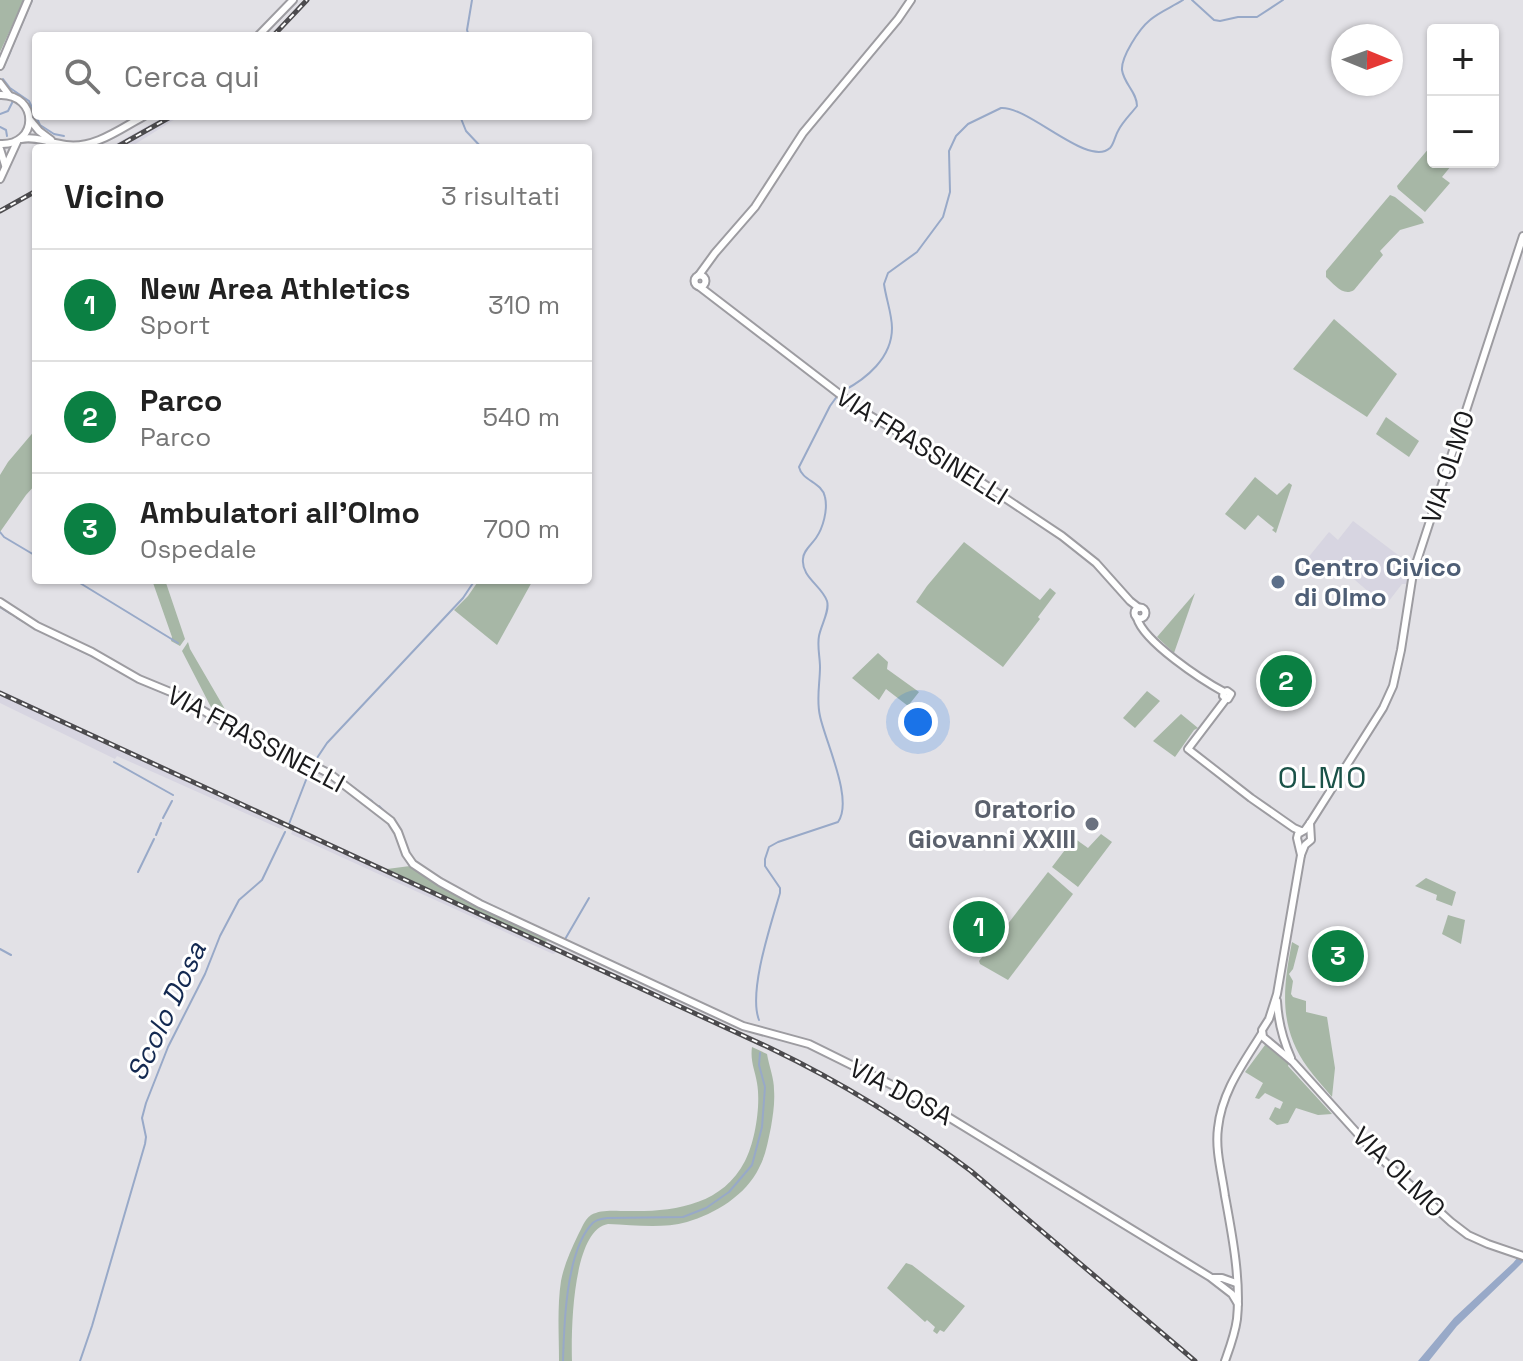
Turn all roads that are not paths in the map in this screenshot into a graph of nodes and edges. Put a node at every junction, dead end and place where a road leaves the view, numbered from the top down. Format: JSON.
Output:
{"nodes":[{"id":1,"x":28,"y":0,"type":"edge"},
{"id":2,"x":293,"y":0,"type":"edge"},
{"id":3,"x":911,"y":0,"type":"edge"},
{"id":4,"x":262,"y":32,"type":"edge"},
{"id":5,"x":0,"y":66,"type":"edge"},
{"id":6,"x":0,"y":83,"type":"edge"},
{"id":7,"x":0,"y":95,"type":"edge"},
{"id":8,"x":9,"y":95,"type":"junction"},
{"id":9,"x":30,"y":119,"type":"junction"},
{"id":10,"x":136,"y":120,"type":"edge"},
{"id":11,"x":19,"y":140,"type":"junction"},
{"id":12,"x":54,"y":142,"type":"junction"},
{"id":13,"x":65,"y":144,"type":"edge"},
{"id":14,"x":87,"y":144,"type":"edge"},
{"id":15,"x":0,"y":147,"type":"edge"},
{"id":16,"x":5,"y":165,"type":"junction"},
{"id":17,"x":0,"y":179,"type":"edge"},
{"id":18,"x":1523,"y":236,"type":"edge"},
{"id":19,"x":0,"y":602,"type":"edge"},
{"id":20,"x":1302,"y":831,"type":"junction"},
{"id":21,"x":1300,"y":842,"type":"junction"},
{"id":22,"x":571,"y":946,"type":"joint"},
{"id":23,"x":1277,"y":994,"type":"junction"},
{"id":24,"x":1268,"y":1023,"type":"junction"},
{"id":25,"x":1280,"y":1024,"type":"junction"},
{"id":26,"x":1262,"y":1033,"type":"junction"},
{"id":27,"x":1282,"y":1037,"type":"junction"},
{"id":28,"x":1270,"y":1042,"type":"junction"},
{"id":29,"x":1293,"y":1062,"type":"junction"},
{"id":30,"x":1242,"y":1065,"type":"junction"},
{"id":31,"x":1520,"y":1255,"type":"edge"},
{"id":32,"x":1235,"y":1268,"type":"junction"},
{"id":33,"x":1222,"y":1282,"type":"junction"},
{"id":34,"x":1236,"y":1283,"type":"junction"},
{"id":35,"x":1238,"y":1304,"type":"junction"},
{"id":36,"x":1225,"y":1361,"type":"edge"}],
"edges":[{"from":1,"to":5,"type":"street"},
{"from":2,"to":4,"type":"street"},
{"from":3,"to":20,"type":"street","name":"VIA FRASSINELLI"},
{"from":6,"to":8,"type":"street"},
{"from":7,"to":8,"type":"street"},
{"from":8,"to":9,"type":"street"},
{"from":9,"to":11,"type":"street"},
{"from":9,"to":12,"type":"street"},
{"from":10,"to":14,"type":"street"},
{"from":11,"to":12,"type":"street"},
{"from":11,"to":15,"type":"street"},
{"from":11,"to":16,"type":"street"},
{"from":12,"to":13,"type":"street"},
{"from":15,"to":16,"type":"street"},
{"from":16,"to":17,"type":"street"},
{"from":18,"to":20,"type":"street","name":"VIA OLMO"},
{"from":19,"to":22,"type":"street","name":"VIA FRASSINELLI"},
{"from":20,"to":21,"type":"street","name":"VIA OLMO"},
{"from":20,"to":21,"type":"street"},
{"from":21,"to":23,"type":"street","name":"VIA OLMO"},
{"from":22,"to":33,"type":"street","name":"VIA DOSA"},
{"from":23,"to":24,"type":"street","name":"VIA OLMO"},
{"from":23,"to":25,"type":"street","name":"VIA OLMO"},
{"from":24,"to":25,"type":"street"},
{"from":24,"to":26,"type":"street","name":"VIA OLMO"},
{"from":25,"to":27,"type":"street","name":"VIA OLMO"},
{"from":26,"to":28,"type":"street","name":"VIA OLMO"},
{"from":26,"to":30,"type":"street"},
{"from":27,"to":28,"type":"street"},
{"from":27,"to":29,"type":"street","name":"VIA OLMO"},
{"from":28,"to":29,"type":"street","name":"VIA OLMO"},
{"from":28,"to":30,"type":"street"},
{"from":29,"to":31,"type":"street","name":"VIA OLMO"},
{"from":30,"to":32,"type":"street"},
{"from":32,"to":33,"type":"street"},
{"from":32,"to":34,"type":"street"},
{"from":33,"to":34,"type":"street"},
{"from":33,"to":35,"type":"street"},
{"from":34,"to":35,"type":"street"},
{"from":35,"to":36,"type":"street"}]}
